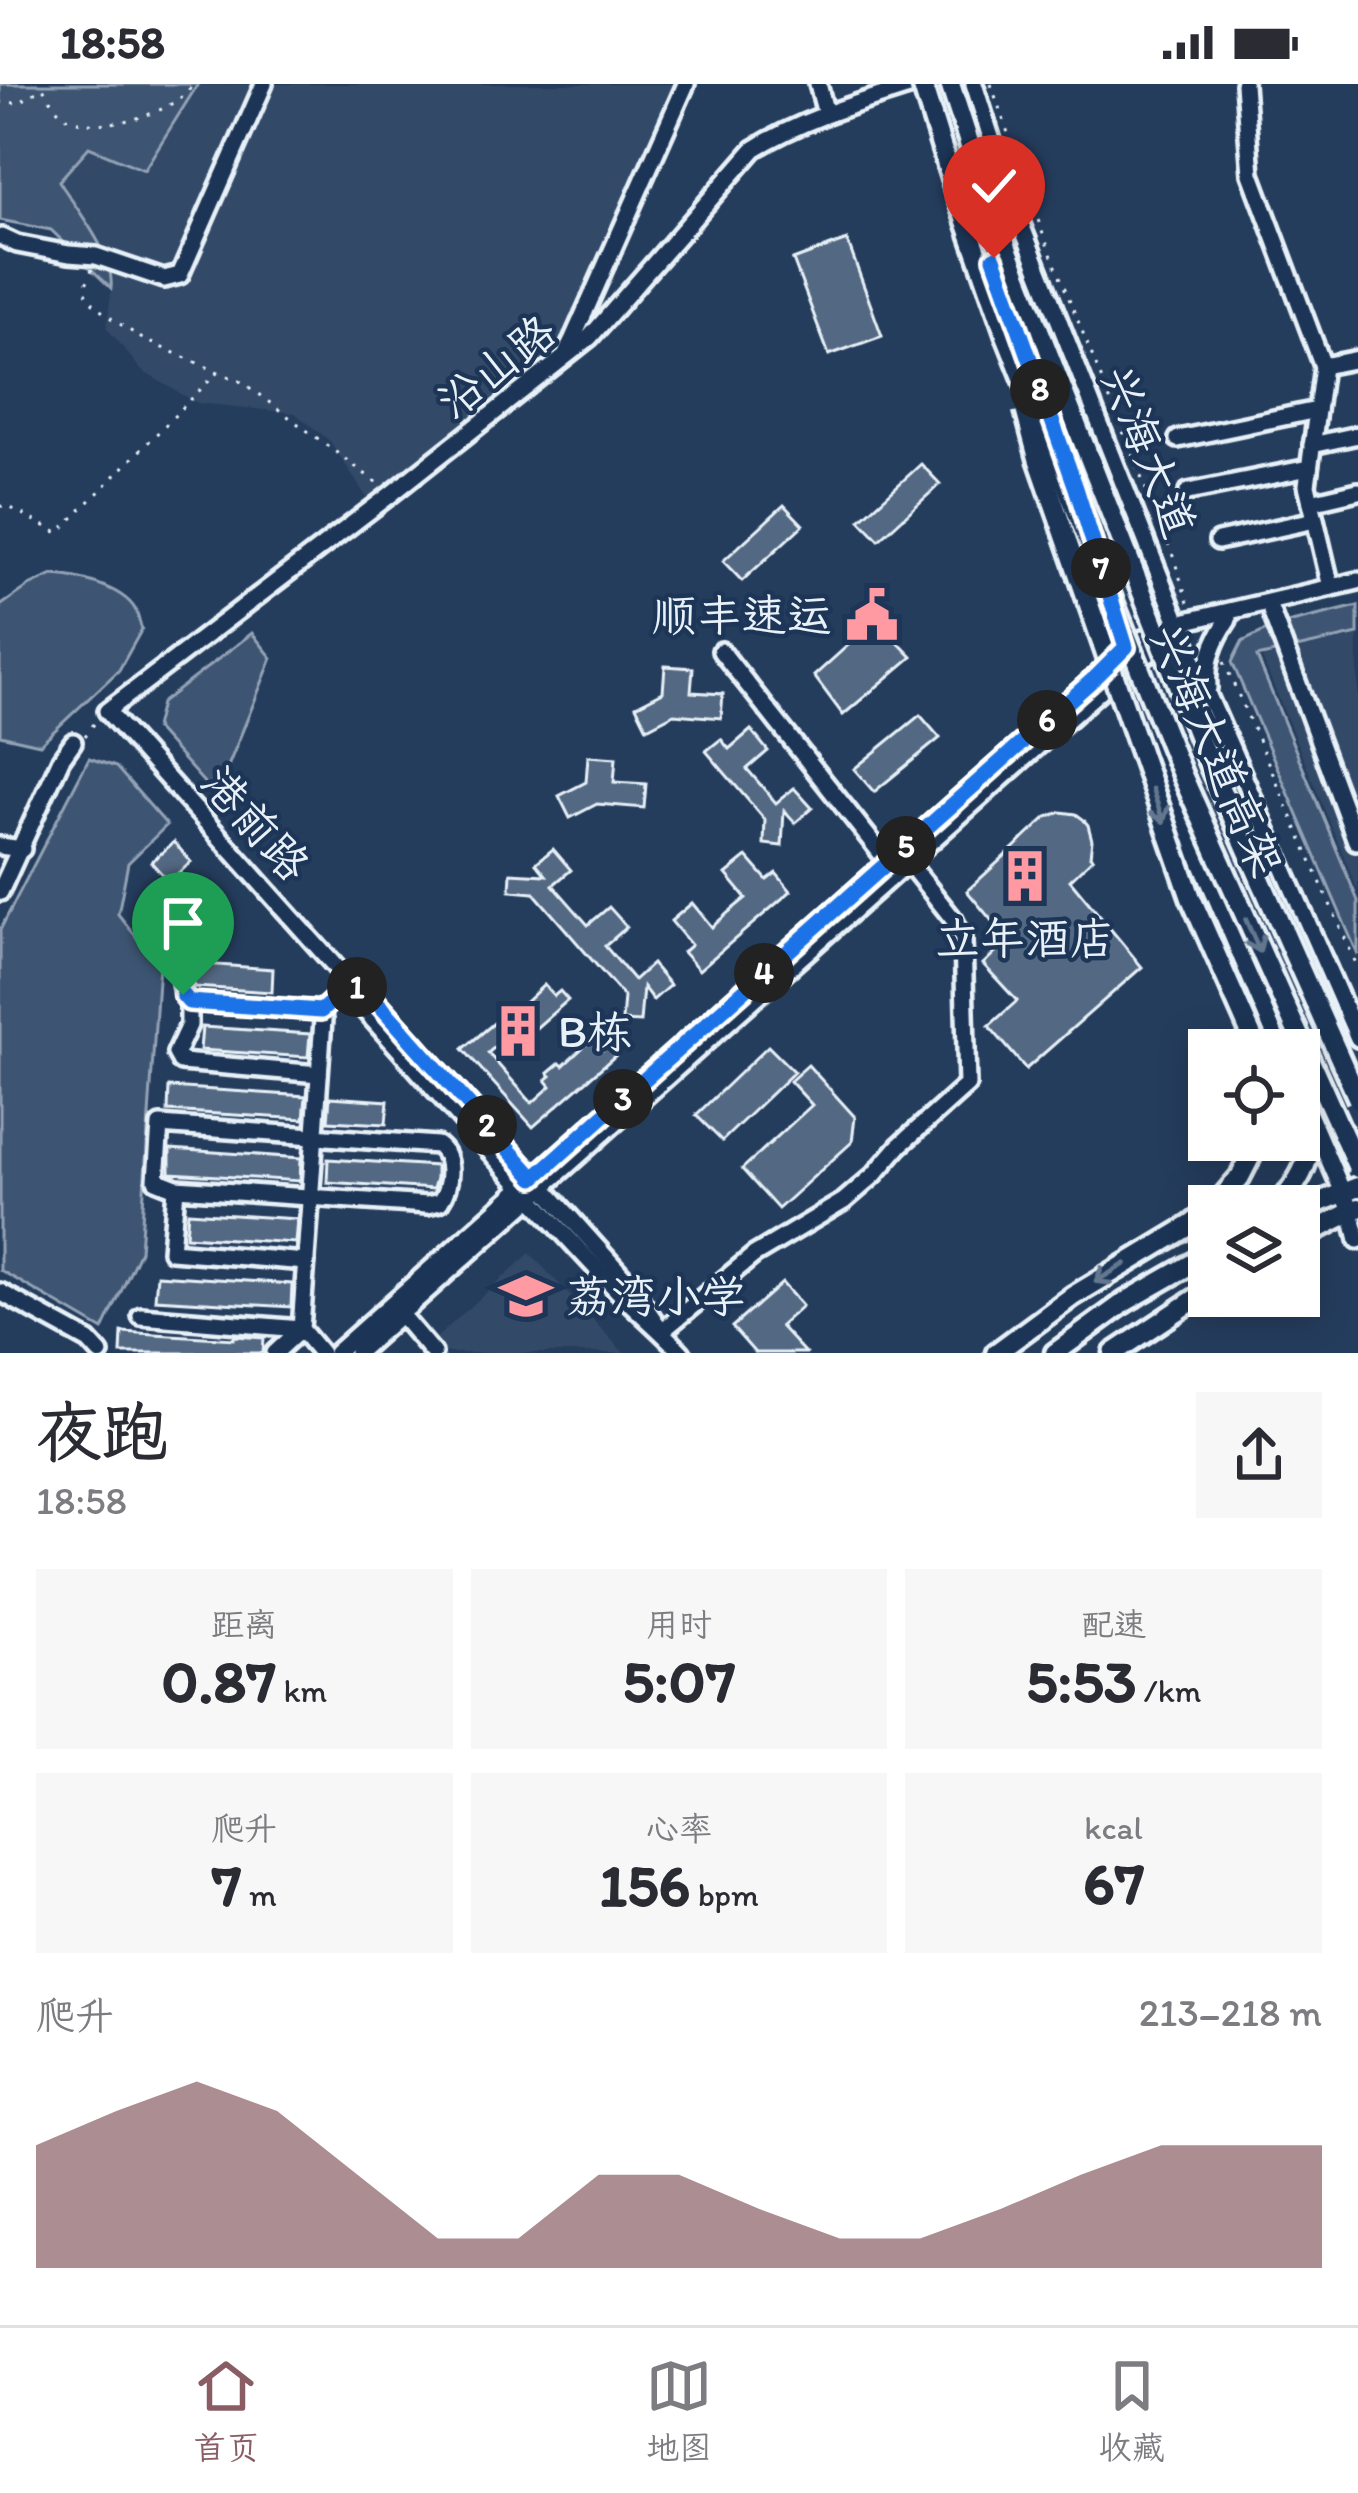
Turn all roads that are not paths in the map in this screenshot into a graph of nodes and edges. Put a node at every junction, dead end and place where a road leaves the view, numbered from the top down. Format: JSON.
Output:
{"nodes":[{"id":1,"x":264,"y":84,"type":"edge"},
{"id":2,"x":686,"y":84,"type":"edge"},
{"id":3,"x":818,"y":84,"type":"edge"},
{"id":4,"x":950,"y":84,"type":"edge"},
{"id":5,"x":974,"y":84,"type":"edge"},
{"id":6,"x":1244,"y":84,"type":"edge"},
{"id":7,"x":924,"y":86,"type":"edge"},
{"id":8,"x":826,"y":115,"type":"junction"},
{"id":9,"x":2,"y":237,"type":"edge"},
{"id":10,"x":1006,"y":335,"type":"junction"},
{"id":11,"x":1358,"y":359,"type":"edge"},
{"id":12,"x":563,"y":360,"type":"junction"},
{"id":13,"x":1323,"y":366,"type":"junction"},
{"id":14,"x":1317,"y":410,"type":"junction"},
{"id":15,"x":1358,"y":435,"type":"edge"},
{"id":16,"x":1178,"y":439,"type":"dead end"},
{"id":17,"x":1312,"y":445,"type":"junction"},
{"id":18,"x":1309,"y":468,"type":"junction"},
{"id":19,"x":1358,"y":491,"type":"edge"},
{"id":20,"x":1188,"y":492,"type":"dead end"},
{"id":21,"x":1313,"y":511,"type":"junction"},
{"id":22,"x":1218,"y":541,"type":"dead end"},
{"id":23,"x":1358,"y":580,"type":"edge"},
{"id":24,"x":1331,"y":587,"type":"junction"},
{"id":25,"x":1358,"y":591,"type":"edge"},
{"id":26,"x":1271,"y":611,"type":"junction"},
{"id":27,"x":1228,"y":620,"type":"junction"},
{"id":28,"x":1180,"y":627,"type":"junction"},
{"id":29,"x":1126,"y":647,"type":"junction"},
{"id":30,"x":721,"y":651,"type":"dead end"},
{"id":31,"x":1131,"y":666,"type":"junction"},
{"id":32,"x":1209,"y":697,"type":"junction"},
{"id":33,"x":107,"y":711,"type":"joint"},
{"id":34,"x":78,"y":740,"type":"road end"},
{"id":35,"x":1357,"y":841,"type":"edge"},
{"id":36,"x":0,"y":846,"type":"edge"},
{"id":37,"x":22,"y":849,"type":"junction"},
{"id":38,"x":888,"y":862,"type":"junction"},
{"id":39,"x":908,"y":862,"type":"junction"},
{"id":40,"x":0,"y":892,"type":"edge"},
{"id":41,"x":160,"y":902,"type":"dead end"},
{"id":42,"x":351,"y":984,"type":"junction"},
{"id":43,"x":189,"y":1002,"type":"junction"},
{"id":44,"x":321,"y":1011,"type":"junction"},
{"id":45,"x":1249,"y":1029,"type":"edge"},
{"id":46,"x":1272,"y":1029,"type":"edge"},
{"id":47,"x":1358,"y":1038,"type":"edge"},
{"id":48,"x":319,"y":1074,"type":"junction"},
{"id":49,"x":1358,"y":1099,"type":"edge"},
{"id":50,"x":1320,"y":1134,"type":"edge"},
{"id":51,"x":314,"y":1135,"type":"junction"},
{"id":52,"x":1358,"y":1168,"type":"edge"},
{"id":53,"x":534,"y":1187,"type":"junction"},
{"id":54,"x":176,"y":1188,"type":"junction"},
{"id":55,"x":310,"y":1197,"type":"junction"},
{"id":56,"x":1352,"y":1200,"type":"edge"},
{"id":57,"x":1320,"y":1206,"type":"edge"},
{"id":58,"x":1320,"y":1224,"type":"edge"},
{"id":59,"x":1188,"y":1228,"type":"edge"},
{"id":60,"x":1358,"y":1240,"type":"edge"},
{"id":61,"x":306,"y":1262,"type":"junction"},
{"id":62,"x":1188,"y":1266,"type":"edge"},
{"id":63,"x":0,"y":1292,"type":"edge"},
{"id":64,"x":1188,"y":1303,"type":"edge"},
{"id":65,"x":400,"y":1315,"type":"junction"},
{"id":66,"x":141,"y":1316,"type":"dead end"},
{"id":67,"x":301,"y":1329,"type":"junction"},
{"id":68,"x":660,"y":1329,"type":"junction"},
{"id":69,"x":100,"y":1353,"type":"edge"},
{"id":70,"x":275,"y":1353,"type":"edge"},
{"id":71,"x":321,"y":1353,"type":"edge"},
{"id":72,"x":336,"y":1353,"type":"edge"},
{"id":73,"x":357,"y":1353,"type":"edge"},
{"id":74,"x":434,"y":1353,"type":"edge"},
{"id":75,"x":682,"y":1353,"type":"edge"},
{"id":76,"x":996,"y":1353,"type":"edge"},
{"id":77,"x":1055,"y":1353,"type":"edge"},
{"id":78,"x":1114,"y":1353,"type":"edge"}],
"edges":[{"from":1,"to":9,"type":"street"},
{"from":2,"to":12,"type":"street"},
{"from":3,"to":8,"type":"street"},
{"from":4,"to":49,"type":"main road","name":"兴海大道高架","bridge":true},
{"from":5,"to":28,"type":"street","name":"兴海大道"},
{"from":6,"to":13,"type":"street"},
{"from":7,"to":8,"type":"street","name":"沿山路"},
{"from":7,"to":10,"type":"main road","name":"兴海大道高架","bridge":true},
{"from":7,"to":29,"type":"street","name":"兴海大道"},
{"from":8,"to":12,"type":"street","name":"沿山路"},
{"from":10,"to":45,"type":"main road","one_way":true,"bridge":true},
{"from":10,"to":52,"type":"main road","name":"兴海大道高架","one_way":true,"bridge":true},
{"from":11,"to":13,"type":"street"},
{"from":12,"to":33,"type":"street","name":"沿山路"},
{"from":13,"to":14,"type":"street"},
{"from":14,"to":16,"type":"street"},
{"from":14,"to":17,"type":"street"},
{"from":15,"to":17,"type":"street"},
{"from":17,"to":18,"type":"street"},
{"from":18,"to":20,"type":"street"},
{"from":18,"to":21,"type":"street"},
{"from":19,"to":21,"type":"street"},
{"from":21,"to":22,"type":"street"},
{"from":21,"to":24,"type":"street"},
{"from":23,"to":24,"type":"street"},
{"from":24,"to":28,"type":"street"},
{"from":25,"to":26,"type":"street"},
{"from":26,"to":27,"type":"street"},
{"from":26,"to":35,"type":"street"},
{"from":27,"to":28,"type":"street"},
{"from":27,"to":32,"type":"street"},
{"from":28,"to":29,"type":"street"},
{"from":28,"to":31,"type":"street"},
{"from":28,"to":32,"type":"street","name":"兴海大道"},
{"from":29,"to":31,"type":"street","name":"兴海大道"},
{"from":29,"to":38,"type":"street"},
{"from":30,"to":38,"type":"street"},
{"from":31,"to":39,"type":"street"},
{"from":31,"to":46,"type":"street","name":"兴海大道"},
{"from":32,"to":47,"type":"street","name":"兴海大道"},
{"from":33,"to":42,"type":"street","name":"港前路"},
{"from":34,"to":37,"type":"street"},
{"from":36,"to":37,"type":"street"},
{"from":37,"to":40,"type":"street"},
{"from":38,"to":53,"type":"street"},
{"from":39,"to":53,"type":"street"},
{"from":39,"to":68,"type":"street"},
{"from":41,"to":43,"type":"street"},
{"from":42,"to":44,"type":"street"},
{"from":42,"to":53,"type":"street","name":"港前路"},
{"from":43,"to":44,"type":"street"},
{"from":43,"to":48,"type":"street"},
{"from":44,"to":48,"type":"street"},
{"from":48,"to":51,"type":"street"},
{"from":50,"to":56,"type":"street"},
{"from":51,"to":54,"type":"street"},
{"from":51,"to":55,"type":"street"},
{"from":51,"to":55,"type":"street"},
{"from":53,"to":65,"type":"street"},
{"from":53,"to":68,"type":"street","name":"港前路"},
{"from":53,"to":72,"type":"street"},
{"from":54,"to":55,"type":"street"},
{"from":54,"to":61,"type":"street"},
{"from":55,"to":61,"type":"street"},
{"from":56,"to":57,"type":"main road"},
{"from":56,"to":58,"type":"main road"},
{"from":56,"to":60,"type":"street"},
{"from":59,"to":76,"type":"main road","one_way":true},
{"from":61,"to":67,"type":"street"},
{"from":62,"to":77,"type":"main road"},
{"from":63,"to":69,"type":"street"},
{"from":64,"to":78,"type":"main road"},
{"from":65,"to":73,"type":"street"},
{"from":65,"to":74,"type":"street"},
{"from":66,"to":67,"type":"street"},
{"from":67,"to":70,"type":"street"},
{"from":67,"to":71,"type":"street"},
{"from":68,"to":75,"type":"street","name":"港前路"}]}
